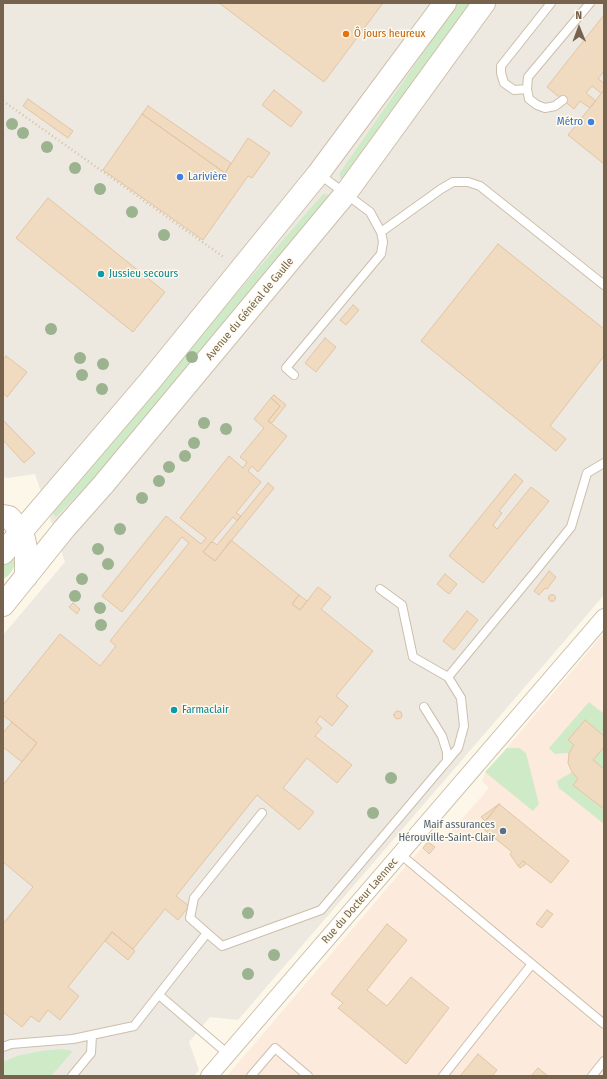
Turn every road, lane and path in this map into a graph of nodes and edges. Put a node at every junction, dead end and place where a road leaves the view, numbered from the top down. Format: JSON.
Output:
{"nodes":[{"id":1,"x":444,"y":3,"type":"edge"},
{"id":2,"x":484,"y":3,"type":"edge"},
{"id":3,"x":551,"y":3,"type":"edge"},
{"id":4,"x":590,"y":3,"type":"edge"},
{"id":5,"x":527,"y":89,"type":"junction"},
{"id":6,"x":563,"y":100,"type":"dead end"},
{"id":7,"x":3,"y":102,"type":"edge"},
{"id":8,"x":318,"y":174,"type":"junction"},
{"id":9,"x":346,"y":193,"type":"junction"},
{"id":10,"x":381,"y":232,"type":"junction"},
{"id":11,"x":226,"y":260,"type":"dead end"},
{"id":12,"x":604,"y":285,"type":"edge"},
{"id":13,"x":294,"y":374,"type":"dead end"},
{"id":14,"x":604,"y":463,"type":"edge"},
{"id":15,"x":3,"y":516,"type":"edge"},
{"id":16,"x":20,"y":532,"type":"junction"},
{"id":17,"x":3,"y":553,"type":"edge"},
{"id":18,"x":26,"y":577,"type":"junction"},
{"id":19,"x":380,"y":589,"type":"dead end"},
{"id":20,"x":4,"y":601,"type":"edge"},
{"id":21,"x":604,"y":617,"type":"edge"},
{"id":22,"x":448,"y":677,"type":"junction"},
{"id":23,"x":424,"y":707,"type":"dead end"},
{"id":24,"x":447,"y":761,"type":"junction"},
{"id":25,"x":262,"y":813,"type":"dead end"},
{"id":26,"x":400,"y":854,"type":"junction"},
{"id":27,"x":207,"y":933,"type":"junction"},
{"id":28,"x":532,"y":964,"type":"junction"},
{"id":29,"x":159,"y":995,"type":"junction"},
{"id":30,"x":604,"y":1024,"type":"edge"},
{"id":31,"x":92,"y":1035,"type":"junction"},
{"id":32,"x":3,"y":1047,"type":"edge"},
{"id":33,"x":228,"y":1054,"type":"junction"},
{"id":34,"x":604,"y":1061,"type":"edge"},
{"id":35,"x":72,"y":1076,"type":"edge"},
{"id":36,"x":209,"y":1076,"type":"edge"},
{"id":37,"x":251,"y":1076,"type":"edge"},
{"id":38,"x":308,"y":1076,"type":"edge"},
{"id":39,"x":443,"y":1076,"type":"edge"},
{"id":40,"x":592,"y":1076,"type":"edge"}],
"edges":[{"from":1,"to":8,"type":"main road"},
{"from":2,"to":9,"type":"main road","name":"Avenue du Général de Gaulle"},
{"from":3,"to":5,"type":"lane"},
{"from":4,"to":5,"type":"lane"},
{"from":5,"to":6,"type":"lane"},
{"from":7,"to":11,"type":"path"},
{"from":8,"to":9,"type":"lane"},
{"from":8,"to":16,"type":"main road"},
{"from":9,"to":10,"type":"lane"},
{"from":9,"to":18,"type":"main road","name":"Avenue du Général de Gaulle"},
{"from":10,"to":12,"type":"lane"},
{"from":10,"to":13,"type":"lane"},
{"from":14,"to":22,"type":"lane"},
{"from":15,"to":16,"type":"main road"},
{"from":16,"to":17,"type":"main road"},
{"from":16,"to":18,"type":"main road"},
{"from":18,"to":20,"type":"main road","name":"Avenue du Général de Gaulle"},
{"from":19,"to":22,"type":"lane"},
{"from":21,"to":26,"type":"street","name":"Rue du Docteur Laennec"},
{"from":22,"to":24,"type":"lane"},
{"from":23,"to":24,"type":"lane"},
{"from":24,"to":27,"type":"lane"},
{"from":25,"to":27,"type":"lane"},
{"from":26,"to":28,"type":"lane"},
{"from":26,"to":33,"type":"street","name":"Rue du Docteur Laennec"},
{"from":27,"to":29,"type":"lane"},
{"from":28,"to":30,"type":"lane"},
{"from":28,"to":39,"type":"lane"},
{"from":29,"to":31,"type":"lane"},
{"from":29,"to":33,"type":"lane"},
{"from":31,"to":32,"type":"lane"},
{"from":31,"to":35,"type":"lane"},
{"from":33,"to":36,"type":"street","name":"Rue du Docteur Laennec"},
{"from":34,"to":40,"type":"lane"},
{"from":37,"to":38,"type":"lane"}]}
